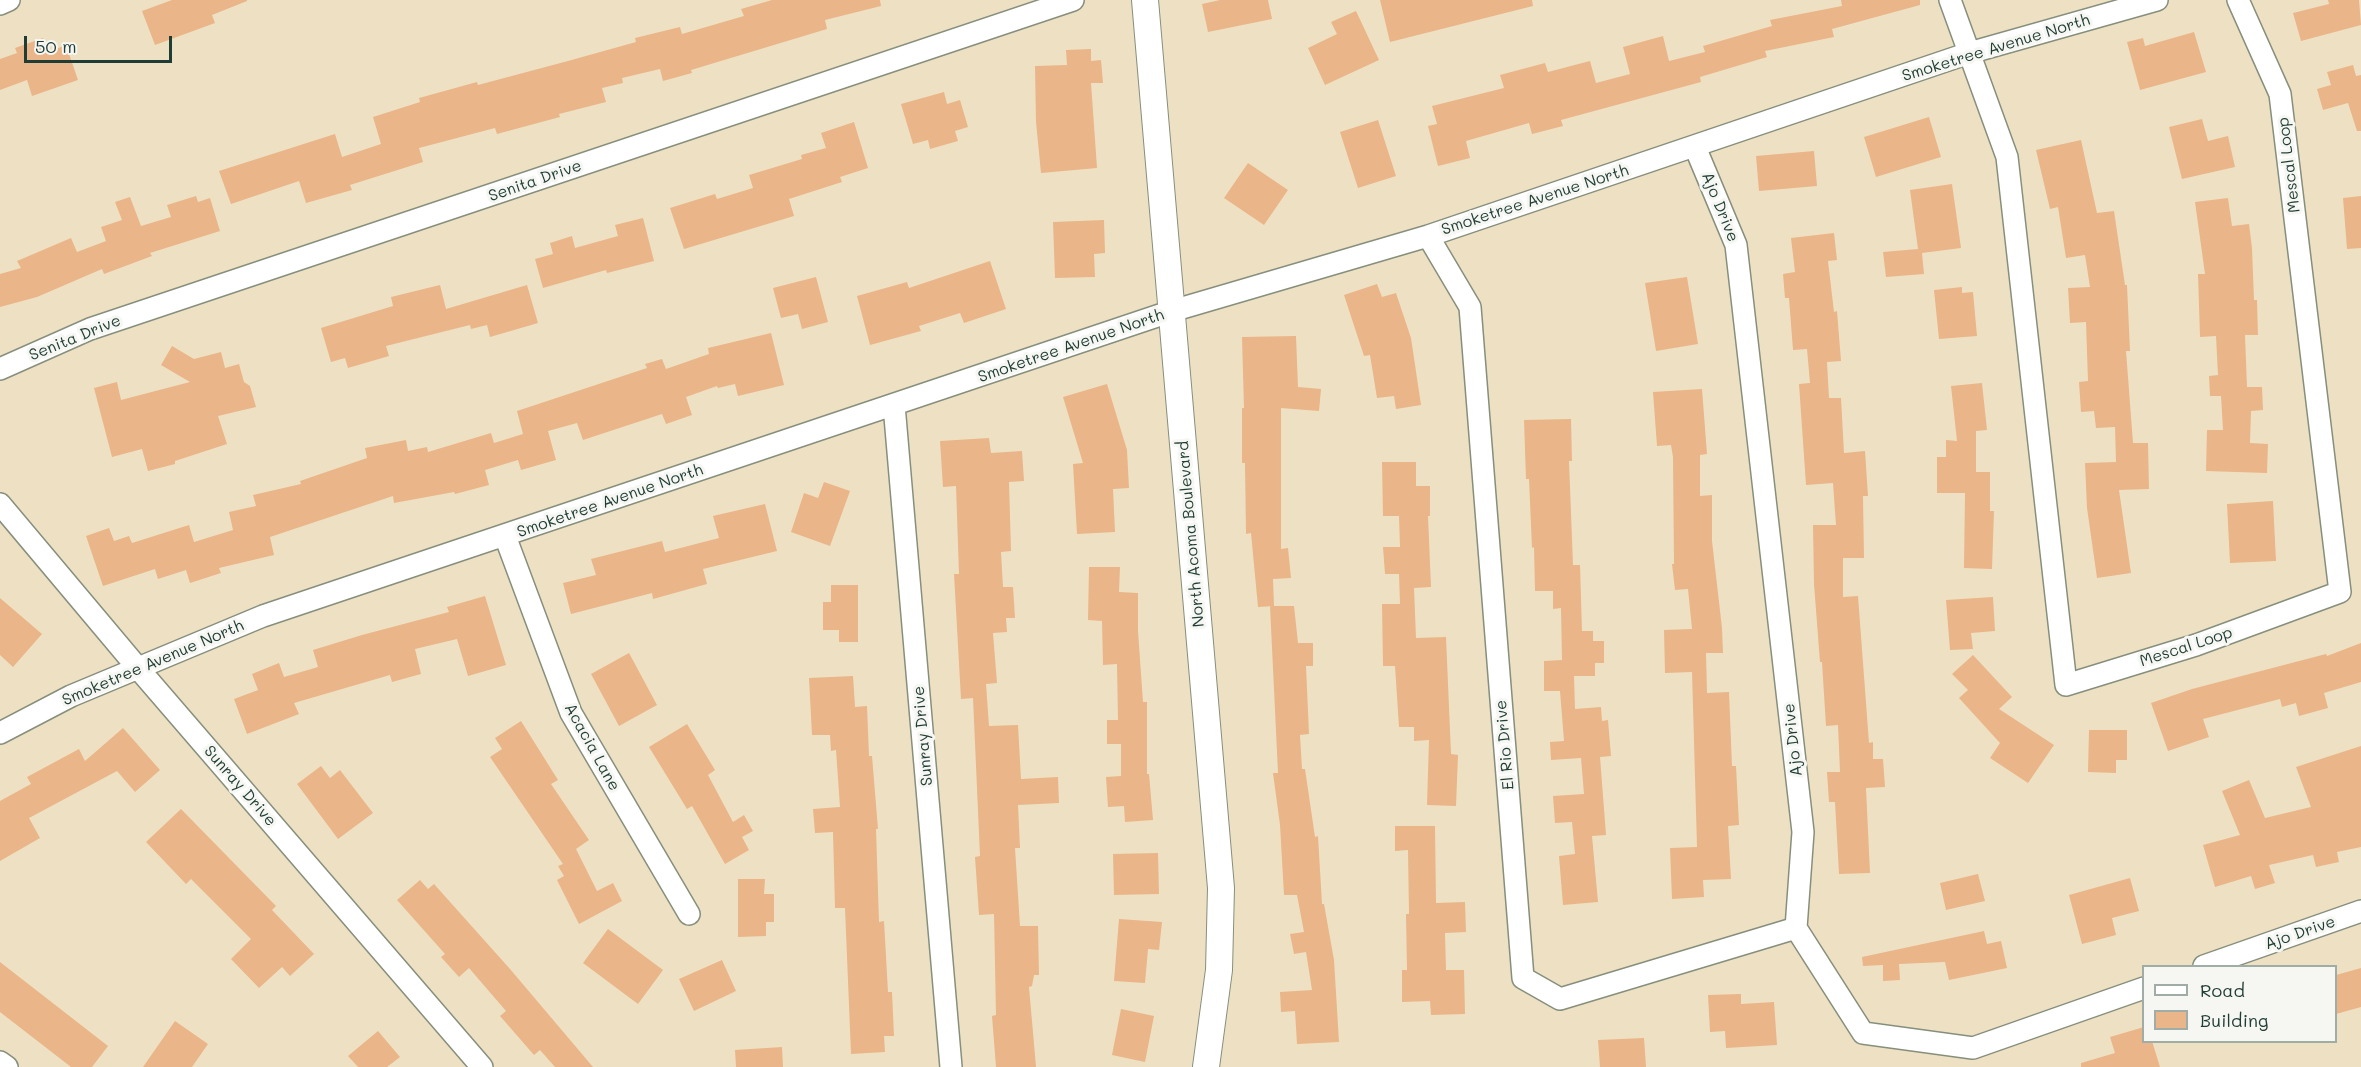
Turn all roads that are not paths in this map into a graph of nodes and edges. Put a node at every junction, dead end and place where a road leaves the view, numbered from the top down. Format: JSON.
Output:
{"nodes":[{"id":1,"x":9,"y":0,"type":"edge"},
{"id":2,"x":1073,"y":0,"type":"edge"},
{"id":3,"x":1145,"y":0,"type":"edge"},
{"id":4,"x":1950,"y":0,"type":"edge"},
{"id":5,"x":2157,"y":0,"type":"edge"},
{"id":6,"x":2238,"y":0,"type":"edge"},
{"id":7,"x":0,"y":4,"type":"edge"},
{"id":8,"x":1969,"y":53,"type":"junction"},
{"id":9,"x":1695,"y":147,"type":"junction"},
{"id":10,"x":1428,"y":236,"type":"junction"},
{"id":11,"x":1172,"y":311,"type":"junction"},
{"id":12,"x":0,"y":369,"type":"edge"},
{"id":13,"x":894,"y":405,"type":"junction"},
{"id":14,"x":0,"y":504,"type":"edge"},
{"id":15,"x":505,"y":536,"type":"junction"},
{"id":16,"x":137,"y":667,"type":"junction"},
{"id":17,"x":0,"y":733,"type":"edge"},
{"id":18,"x":2361,"y":911,"type":"edge"},
{"id":19,"x":689,"y":914,"type":"dead end"},
{"id":20,"x":1796,"y":927,"type":"junction"},
{"id":21,"x":2207,"y":965,"type":"edge"},
{"id":22,"x":2142,"y":989,"type":"edge"},
{"id":23,"x":0,"y":1062,"type":"edge"},
{"id":24,"x":7,"y":1067,"type":"edge"},
{"id":25,"x":482,"y":1067,"type":"edge"},
{"id":26,"x":951,"y":1067,"type":"edge"},
{"id":27,"x":1206,"y":1067,"type":"edge"}],
"edges":[{"from":1,"to":7,"type":"street"},
{"from":2,"to":12,"type":"street","name":"Senita Drive"},
{"from":3,"to":11,"type":"main road","name":"North Acoma Boulevard"},
{"from":4,"to":8,"type":"street"},
{"from":5,"to":8,"type":"street","name":"Smoketree Avenue North"},
{"from":6,"to":8,"type":"street","name":"Mescal Loop"},
{"from":8,"to":9,"type":"street","name":"Smoketree Avenue North"},
{"from":9,"to":10,"type":"street","name":"Smoketree Avenue North"},
{"from":9,"to":20,"type":"street","name":"Ajo Drive"},
{"from":10,"to":11,"type":"street","name":"Smoketree Avenue North"},
{"from":10,"to":20,"type":"street","name":"El Rio Drive"},
{"from":11,"to":13,"type":"street","name":"Smoketree Avenue North"},
{"from":11,"to":27,"type":"main road","name":"North Acoma Boulevard"},
{"from":13,"to":15,"type":"street","name":"Smoketree Avenue North"},
{"from":13,"to":26,"type":"street","name":"Sunray Drive"},
{"from":14,"to":16,"type":"street","name":"Sunray Drive"},
{"from":15,"to":16,"type":"street","name":"Smoketree Avenue North"},
{"from":15,"to":19,"type":"street","name":"Acacia Lane"},
{"from":16,"to":17,"type":"street","name":"Smoketree Avenue North"},
{"from":16,"to":25,"type":"street","name":"Sunray Drive"},
{"from":18,"to":21,"type":"street","name":"Ajo Drive"},
{"from":20,"to":22,"type":"street"},
{"from":23,"to":24,"type":"street"}]}
